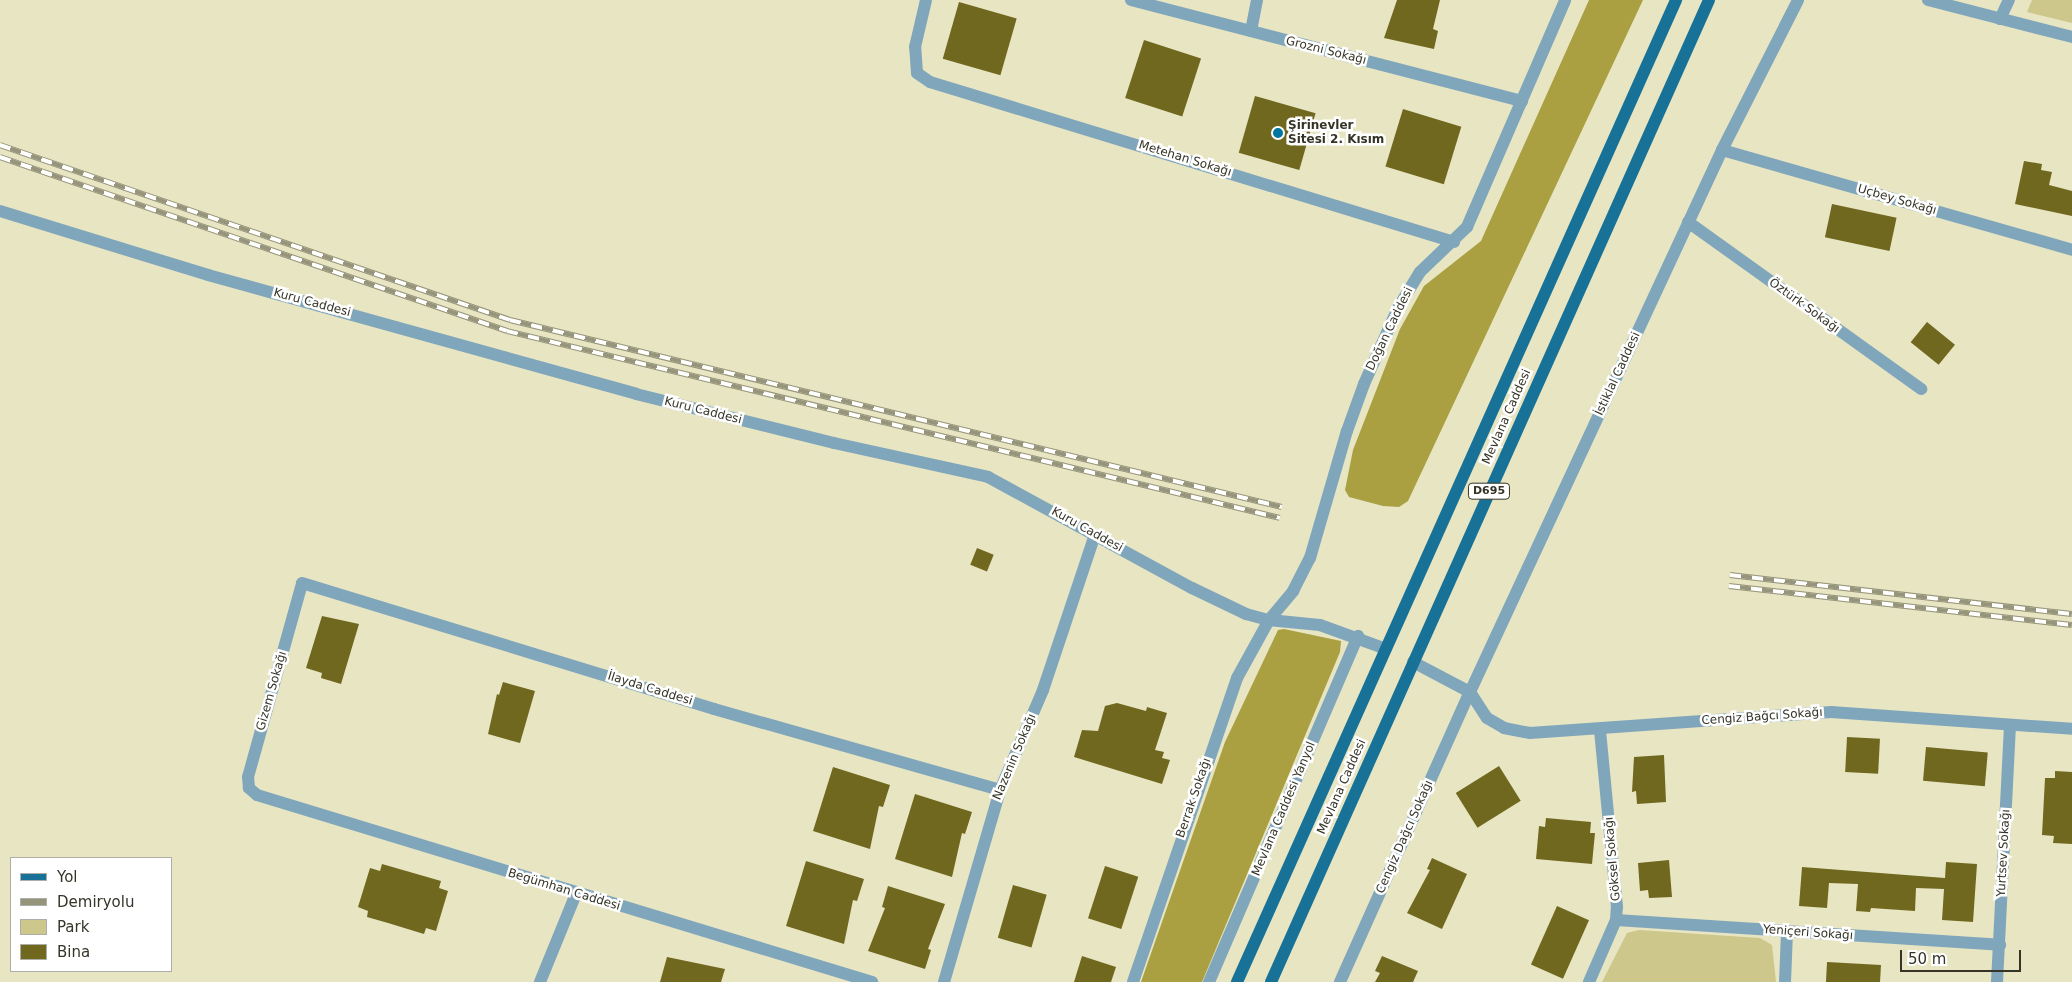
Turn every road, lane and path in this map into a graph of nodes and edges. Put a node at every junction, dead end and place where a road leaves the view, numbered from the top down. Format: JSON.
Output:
{"nodes":[{"id":1,"x":926,"y":0,"type":"edge"},
{"id":2,"x":1131,"y":0,"type":"edge"},
{"id":3,"x":1257,"y":0,"type":"edge"},
{"id":4,"x":1566,"y":0,"type":"edge"},
{"id":5,"x":1676,"y":0,"type":"edge"},
{"id":6,"x":1709,"y":0,"type":"edge"},
{"id":7,"x":1798,"y":0,"type":"edge"},
{"id":8,"x":1928,"y":0,"type":"edge"},
{"id":9,"x":2009,"y":0,"type":"edge"},
{"id":10,"x":2000,"y":19,"type":"junction"},
{"id":11,"x":1251,"y":31,"type":"junction"},
{"id":12,"x":2072,"y":37,"type":"edge"},
{"id":13,"x":1522,"y":101,"type":"junction"},
{"id":14,"x":1722,"y":150,"type":"junction"},
{"id":15,"x":0,"y":211,"type":"edge"},
{"id":16,"x":1688,"y":222,"type":"junction"},
{"id":17,"x":1454,"y":242,"type":"junction"},
{"id":18,"x":2072,"y":250,"type":"edge"},
{"id":19,"x":1921,"y":389,"type":"dead end"},
{"id":20,"x":1095,"y":535,"type":"junction"},
{"id":21,"x":302,"y":583,"type":"joint"},
{"id":22,"x":1269,"y":620,"type":"junction"},
{"id":23,"x":1358,"y":636,"type":"junction"},
{"id":24,"x":1386,"y":649,"type":"junction"},
{"id":25,"x":1413,"y":662,"type":"junction"},
{"id":26,"x":1470,"y":692,"type":"junction"},
{"id":27,"x":2010,"y":725,"type":"junction"},
{"id":28,"x":2072,"y":729,"type":"edge"},
{"id":29,"x":1600,"y":730,"type":"junction"},
{"id":30,"x":1000,"y":790,"type":"junction"},
{"id":31,"x":258,"y":795,"type":"joint"},
{"id":32,"x":576,"y":894,"type":"junction"},
{"id":33,"x":1616,"y":920,"type":"junction"},
{"id":34,"x":1786,"y":932,"type":"junction"},
{"id":35,"x":2000,"y":945,"type":"junction"},
{"id":36,"x":540,"y":982,"type":"edge"},
{"id":37,"x":872,"y":982,"type":"edge"},
{"id":38,"x":944,"y":982,"type":"edge"},
{"id":39,"x":1133,"y":982,"type":"edge"},
{"id":40,"x":1209,"y":982,"type":"edge"},
{"id":41,"x":1237,"y":982,"type":"edge"},
{"id":42,"x":1270,"y":982,"type":"edge"},
{"id":43,"x":1340,"y":982,"type":"edge"},
{"id":44,"x":1589,"y":982,"type":"edge"},
{"id":45,"x":1785,"y":982,"type":"edge"},
{"id":46,"x":1997,"y":982,"type":"edge"}],
"edges":[{"from":1,"to":17,"type":"street","name":"Metehan Sokağı"},
{"from":2,"to":11,"type":"street","name":"Grozni Sokağı"},
{"from":3,"to":11,"type":"street"},
{"from":4,"to":13,"type":"street","name":"Doğan Caddesi"},
{"from":5,"to":24,"type":"main road","name":"Mevlana Caddesi","number":"D695"},
{"from":6,"to":25,"type":"main road","name":"Mevlana Caddesi","number":"D695"},
{"from":7,"to":14,"type":"street","name":"İstiklal Caddesi"},
{"from":8,"to":10,"type":"street"},
{"from":9,"to":10,"type":"street"},
{"from":10,"to":12,"type":"street"},
{"from":11,"to":13,"type":"street","name":"Grozni Sokağı"},
{"from":13,"to":17,"type":"street","name":"Doğan Caddesi"},
{"from":14,"to":16,"type":"street","name":"İstiklal Caddesi"},
{"from":14,"to":18,"type":"street","name":"Uçbey Sokağı"},
{"from":15,"to":20,"type":"street","name":"Kuru Caddesi"},
{"from":16,"to":19,"type":"street","name":"Öztürk Sokağı"},
{"from":16,"to":26,"type":"street","name":"İstiklal Caddesi"},
{"from":17,"to":22,"type":"street","name":"Doğan Caddesi"},
{"from":20,"to":22,"type":"street","name":"Kuru Caddesi"},
{"from":20,"to":30,"type":"street","name":"Nazenin Sokağı"},
{"from":21,"to":30,"type":"street","name":"İlayda Caddesi"},
{"from":21,"to":31,"type":"street","name":"Gizem Sokağı"},
{"from":22,"to":23,"type":"street","name":"Kuru Caddesi"},
{"from":22,"to":39,"type":"street","name":"Berrak Sokağı"},
{"from":23,"to":24,"type":"street","name":"Kuru Caddesi"},
{"from":23,"to":40,"type":"street","name":"Mevlana Caddesi Yanyol"},
{"from":24,"to":41,"type":"main road","name":"Mevlana Caddesi","number":"D695"},
{"from":25,"to":26,"type":"street"},
{"from":25,"to":42,"type":"main road","name":"Mevlana Caddesi","number":"D695"},
{"from":26,"to":29,"type":"street","name":"Cengiz Bağcı Sokağı"},
{"from":26,"to":43,"type":"street","name":"Cengiz Dağcı Sokağı"},
{"from":27,"to":28,"type":"street","name":"Cengiz Bağcı Sokağı"},
{"from":27,"to":29,"type":"street","name":"Cengiz Bağcı Sokağı"},
{"from":27,"to":35,"type":"street","name":"Yurtsev Sokağı"},
{"from":29,"to":33,"type":"street","name":"Göksel Sokağı"},
{"from":30,"to":38,"type":"street","name":"Nazenin Sokağı"},
{"from":31,"to":32,"type":"street","name":"Begümhan Caddesi"},
{"from":32,"to":36,"type":"street"},
{"from":32,"to":37,"type":"street","name":"Begümhan Caddesi"},
{"from":33,"to":34,"type":"street","name":"Yeniçeri Sokağı"},
{"from":33,"to":44,"type":"street","name":"Göksel Sokağı"},
{"from":34,"to":35,"type":"street","name":"Yeniçeri Sokağı"},
{"from":34,"to":45,"type":"street"},
{"from":35,"to":46,"type":"street","name":"Yurtsev Sokağı"}]}
